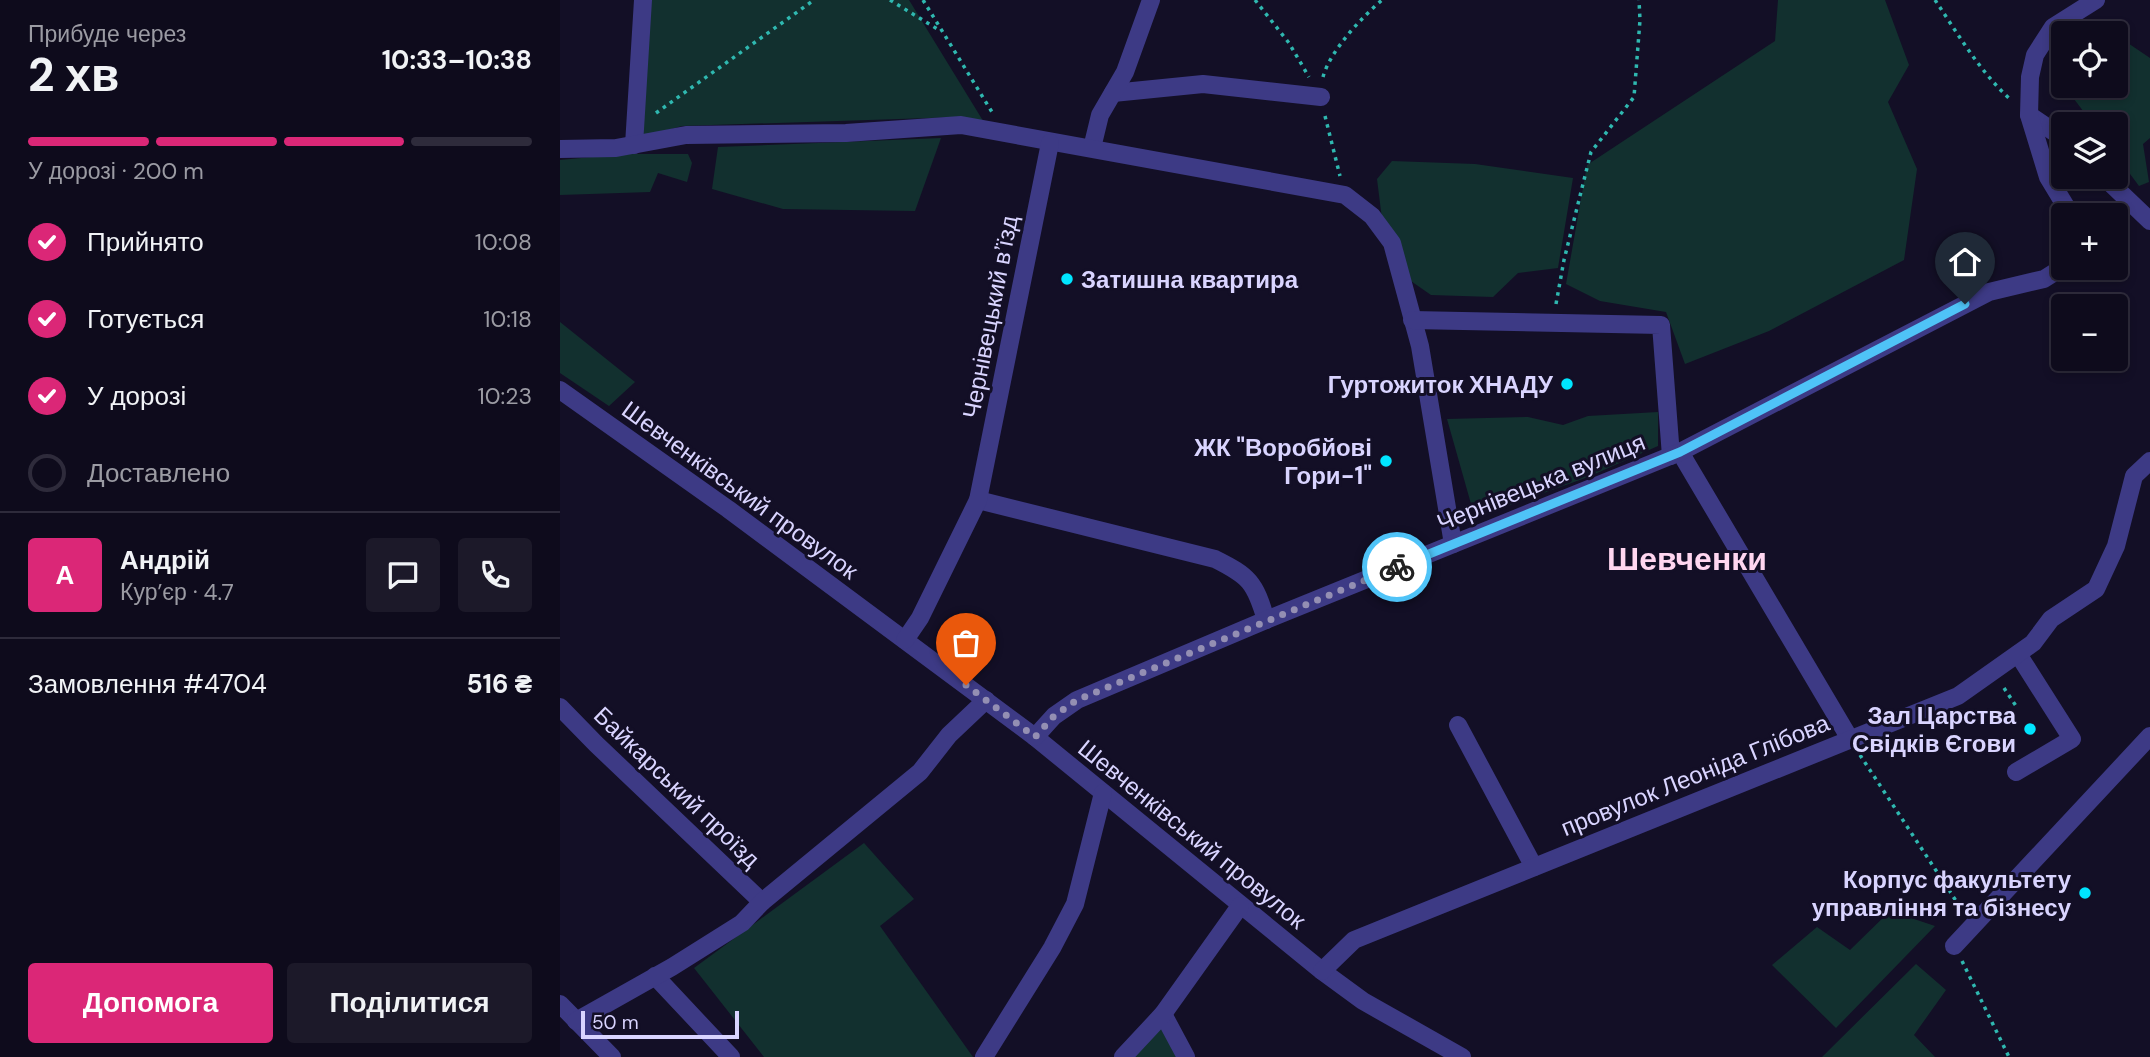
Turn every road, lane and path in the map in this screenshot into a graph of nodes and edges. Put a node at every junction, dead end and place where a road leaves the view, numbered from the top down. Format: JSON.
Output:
{"nodes":[{"id":1,"x":643,"y":0,"type":"edge"},
{"id":2,"x":814,"y":0,"type":"edge"},
{"id":3,"x":890,"y":0,"type":"edge"},
{"id":4,"x":923,"y":0,"type":"edge"},
{"id":5,"x":1152,"y":0,"type":"edge"},
{"id":6,"x":1255,"y":0,"type":"edge"},
{"id":7,"x":1639,"y":0,"type":"edge"},
{"id":8,"x":1935,"y":0,"type":"edge"},
{"id":9,"x":2096,"y":0,"type":"edge"},
{"id":10,"x":943,"y":32,"type":"junction"},
{"id":11,"x":1114,"y":93,"type":"junction"},
{"id":12,"x":1321,"y":97,"type":"joint"},
{"id":13,"x":2029,"y":115,"type":"junction"},
{"id":14,"x":2051,"y":130,"type":"edge"},
{"id":15,"x":1007,"y":134,"type":"junction"},
{"id":16,"x":629,"y":140,"type":"junction"},
{"id":17,"x":1050,"y":143,"type":"junction"},
{"id":18,"x":1093,"y":148,"type":"junction"},
{"id":19,"x":560,"y":149,"type":"edge"},
{"id":20,"x":2117,"y":189,"type":"edge"},
{"id":21,"x":2064,"y":203,"type":"edge"},
{"id":22,"x":2150,"y":221,"type":"edge"},
{"id":23,"x":2051,"y":275,"type":"edge"},
{"id":24,"x":1412,"y":320,"type":"junction"},
{"id":25,"x":1553,"y":323,"type":"junction"},
{"id":26,"x":560,"y":390,"type":"edge"},
{"id":27,"x":1676,"y":454,"type":"junction"},
{"id":28,"x":2150,"y":461,"type":"edge"},
{"id":29,"x":978,"y":500,"type":"junction"},
{"id":30,"x":1453,"y":544,"type":"junction"},
{"id":31,"x":1266,"y":620,"type":"junction"},
{"id":32,"x":905,"y":640,"type":"junction"},
{"id":33,"x":2018,"y":653,"type":"junction"},
{"id":34,"x":986,"y":700,"type":"junction"},
{"id":35,"x":560,"y":707,"type":"edge"},
{"id":36,"x":1458,"y":725,"type":"dead end"},
{"id":37,"x":2150,"y":736,"type":"edge"},
{"id":38,"x":1035,"y":737,"type":"junction"},
{"id":39,"x":1850,"y":739,"type":"junction"},
{"id":40,"x":2016,"y":772,"type":"dead end"},
{"id":41,"x":1103,"y":793,"type":"junction"},
{"id":42,"x":1534,"y":867,"type":"junction"},
{"id":43,"x":762,"y":902,"type":"junction"},
{"id":44,"x":1240,"y":906,"type":"junction"},
{"id":45,"x":1966,"y":916,"type":"dead end"},
{"id":46,"x":1954,"y":946,"type":"joint"},
{"id":47,"x":1322,"y":971,"type":"junction"},
{"id":48,"x":655,"y":976,"type":"junction"},
{"id":49,"x":560,"y":1004,"type":"edge"},
{"id":50,"x":1163,"y":1014,"type":"junction"},
{"id":51,"x":576,"y":1021,"type":"junction"},
{"id":52,"x":612,"y":1057,"type":"edge"},
{"id":53,"x":731,"y":1057,"type":"edge"},
{"id":54,"x":984,"y":1057,"type":"edge"},
{"id":55,"x":1123,"y":1057,"type":"edge"},
{"id":56,"x":1186,"y":1057,"type":"edge"},
{"id":57,"x":1462,"y":1057,"type":"edge"},
{"id":58,"x":2009,"y":1057,"type":"edge"}],
"edges":[{"from":1,"to":16,"type":"street"},
{"from":2,"to":16,"type":"path"},
{"from":3,"to":10,"type":"path"},
{"from":4,"to":10,"type":"path"},
{"from":5,"to":11,"type":"street"},
{"from":6,"to":12,"type":"path"},
{"from":7,"to":25,"type":"path"},
{"from":8,"to":13,"type":"path"},
{"from":9,"to":13,"type":"street"},
{"from":10,"to":15,"type":"path"},
{"from":11,"to":12,"type":"street"},
{"from":11,"to":18,"type":"street"},
{"from":13,"to":14,"type":"street"},
{"from":13,"to":21,"type":"street"},
{"from":15,"to":16,"type":"street"},
{"from":15,"to":17,"type":"street"},
{"from":16,"to":19,"type":"street"},
{"from":17,"to":18,"type":"street"},
{"from":17,"to":29,"type":"street","name":"Чернівецький вʼїзд"},
{"from":18,"to":24,"type":"street"},
{"from":20,"to":22,"type":"street"},
{"from":23,"to":27,"type":"street","name":"Чернівецька вулиця"},
{"from":24,"to":25,"type":"street"},
{"from":24,"to":30,"type":"street"},
{"from":25,"to":27,"type":"street"},
{"from":26,"to":32,"type":"street","name":"Шевченківський провулок"},
{"from":27,"to":30,"type":"street","name":"Чернівецька вулиця"},
{"from":27,"to":39,"type":"street"},
{"from":28,"to":33,"type":"street","name":"провулок Леоніда Глібова"},
{"from":29,"to":31,"type":"street"},
{"from":29,"to":32,"type":"street","name":"Чернівецький вʼїзд"},
{"from":30,"to":31,"type":"street","name":"Чернівецька вулиця"},
{"from":31,"to":38,"type":"street","name":"Чернівецька вулиця"},
{"from":32,"to":34,"type":"street","name":"Шевченківський провулок"},
{"from":33,"to":39,"type":"street","name":"провулок Леоніда Глібова"},
{"from":33,"to":40,"type":"street"},
{"from":34,"to":38,"type":"street","name":"Шевченківський провулок"},
{"from":34,"to":43,"type":"street"},
{"from":35,"to":43,"type":"street","name":"Байкарський проїзд"},
{"from":36,"to":42,"type":"street"},
{"from":37,"to":46,"type":"street"},
{"from":38,"to":41,"type":"street","name":"Шевченківський провулок"},
{"from":39,"to":42,"type":"street","name":"провулок Леоніда Глібова"},
{"from":39,"to":45,"type":"path"},
{"from":41,"to":44,"type":"street","name":"Шевченківський провулок"},
{"from":41,"to":54,"type":"street"},
{"from":42,"to":47,"type":"street","name":"провулок Леоніда Глібова"},
{"from":43,"to":48,"type":"street"},
{"from":44,"to":47,"type":"street","name":"Шевченківський провулок"},
{"from":44,"to":50,"type":"street"},
{"from":46,"to":58,"type":"path"},
{"from":47,"to":57,"type":"street","name":"Шевченківський провулок"},
{"from":48,"to":51,"type":"street"},
{"from":48,"to":53,"type":"street"},
{"from":49,"to":51,"type":"street"},
{"from":50,"to":55,"type":"street"},
{"from":50,"to":56,"type":"street"},
{"from":51,"to":52,"type":"street"}]}
